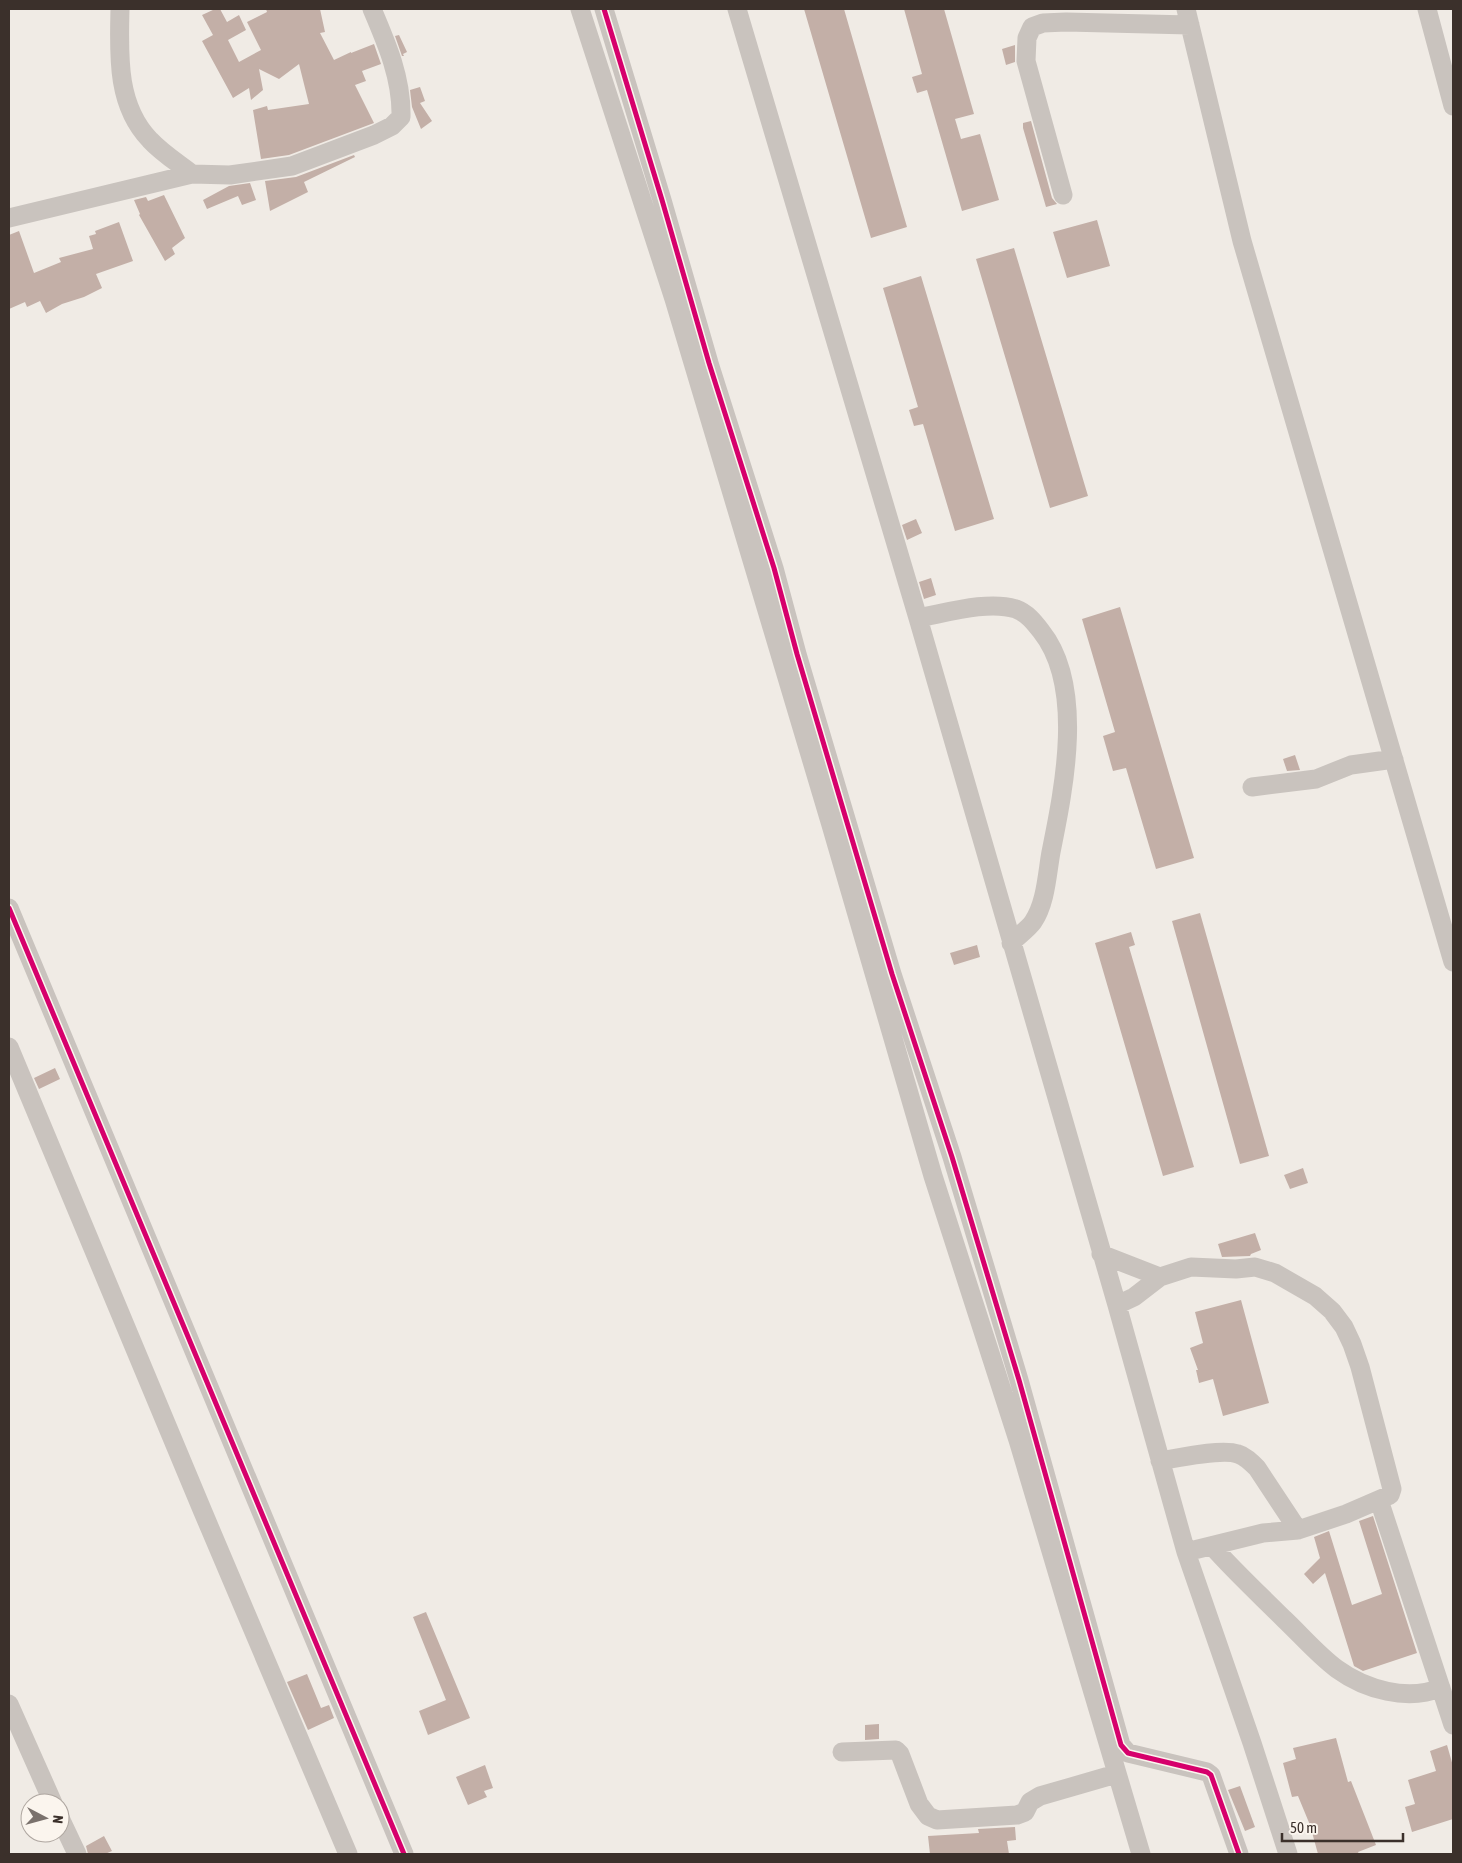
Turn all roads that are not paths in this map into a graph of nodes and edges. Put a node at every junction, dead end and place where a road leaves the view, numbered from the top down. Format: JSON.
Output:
{"nodes":[{"id":1,"x":120,"y":9,"type":"edge"},
{"id":2,"x":372,"y":9,"type":"edge"},
{"id":3,"x":580,"y":9,"type":"edge"},
{"id":4,"x":604,"y":9,"type":"edge"},
{"id":5,"x":736,"y":9,"type":"edge"},
{"id":6,"x":1426,"y":9,"type":"edge"},
{"id":7,"x":1188,"y":17,"type":"edge"},
{"id":8,"x":1453,"y":106,"type":"edge"},
{"id":9,"x":192,"y":174,"type":"junction"},
{"id":10,"x":1063,"y":196,"type":"dead end"},
{"id":11,"x":9,"y":218,"type":"edge"},
{"id":12,"x":918,"y":618,"type":"junction"},
{"id":13,"x":1394,"y":759,"type":"junction"},
{"id":14,"x":1252,"y":787,"type":"dead end"},
{"id":15,"x":9,"y":908,"type":"edge"},
{"id":16,"x":1011,"y":943,"type":"junction"},
{"id":17,"x":1453,"y":962,"type":"edge"},
{"id":18,"x":9,"y":1047,"type":"edge"},
{"id":19,"x":1101,"y":1254,"type":"junction"},
{"id":20,"x":1160,"y":1277,"type":"junction"},
{"id":21,"x":1117,"y":1305,"type":"junction"},
{"id":22,"x":1160,"y":1461,"type":"junction"},
{"id":23,"x":1379,"y":1500,"type":"junction"},
{"id":24,"x":1298,"y":1530,"type":"junction"},
{"id":25,"x":1212,"y":1546,"type":"junction"},
{"id":26,"x":1186,"y":1552,"type":"junction"},
{"id":27,"x":1441,"y":1688,"type":"junction"},
{"id":28,"x":9,"y":1704,"type":"edge"},
{"id":29,"x":1453,"y":1725,"type":"edge"},
{"id":30,"x":842,"y":1752,"type":"dead end"},
{"id":31,"x":1116,"y":1774,"type":"junction"},
{"id":32,"x":49,"y":1793,"type":"edge"},
{"id":33,"x":70,"y":1839,"type":"edge"},
{"id":34,"x":77,"y":1854,"type":"edge"},
{"id":35,"x":348,"y":1854,"type":"edge"},
{"id":36,"x":404,"y":1854,"type":"edge"},
{"id":37,"x":1141,"y":1854,"type":"edge"},
{"id":38,"x":1239,"y":1854,"type":"edge"},
{"id":39,"x":1288,"y":1854,"type":"edge"}],
"edges":[{"from":1,"to":9,"type":"street"},
{"from":2,"to":9,"type":"street"},
{"from":3,"to":31,"type":"street"},
{"from":4,"to":38,"type":"street"},
{"from":5,"to":12,"type":"street"},
{"from":6,"to":8,"type":"street"},
{"from":7,"to":10,"type":"street"},
{"from":7,"to":13,"type":"street"},
{"from":9,"to":11,"type":"street"},
{"from":12,"to":16,"type":"street"},
{"from":12,"to":16,"type":"street"},
{"from":13,"to":14,"type":"street"},
{"from":13,"to":17,"type":"street"},
{"from":15,"to":36,"type":"street"},
{"from":16,"to":19,"type":"street"},
{"from":18,"to":35,"type":"street"},
{"from":19,"to":20,"type":"street"},
{"from":19,"to":21,"type":"street"},
{"from":20,"to":21,"type":"street"},
{"from":20,"to":23,"type":"street"},
{"from":21,"to":22,"type":"street"},
{"from":22,"to":24,"type":"street"},
{"from":22,"to":26,"type":"street"},
{"from":23,"to":24,"type":"street"},
{"from":23,"to":27,"type":"street"},
{"from":24,"to":25,"type":"street"},
{"from":25,"to":26,"type":"street"},
{"from":25,"to":27,"type":"street"},
{"from":26,"to":39,"type":"street"},
{"from":27,"to":29,"type":"street"},
{"from":28,"to":32,"type":"street"},
{"from":30,"to":31,"type":"street"},
{"from":31,"to":37,"type":"street"},
{"from":33,"to":34,"type":"street"}]}
